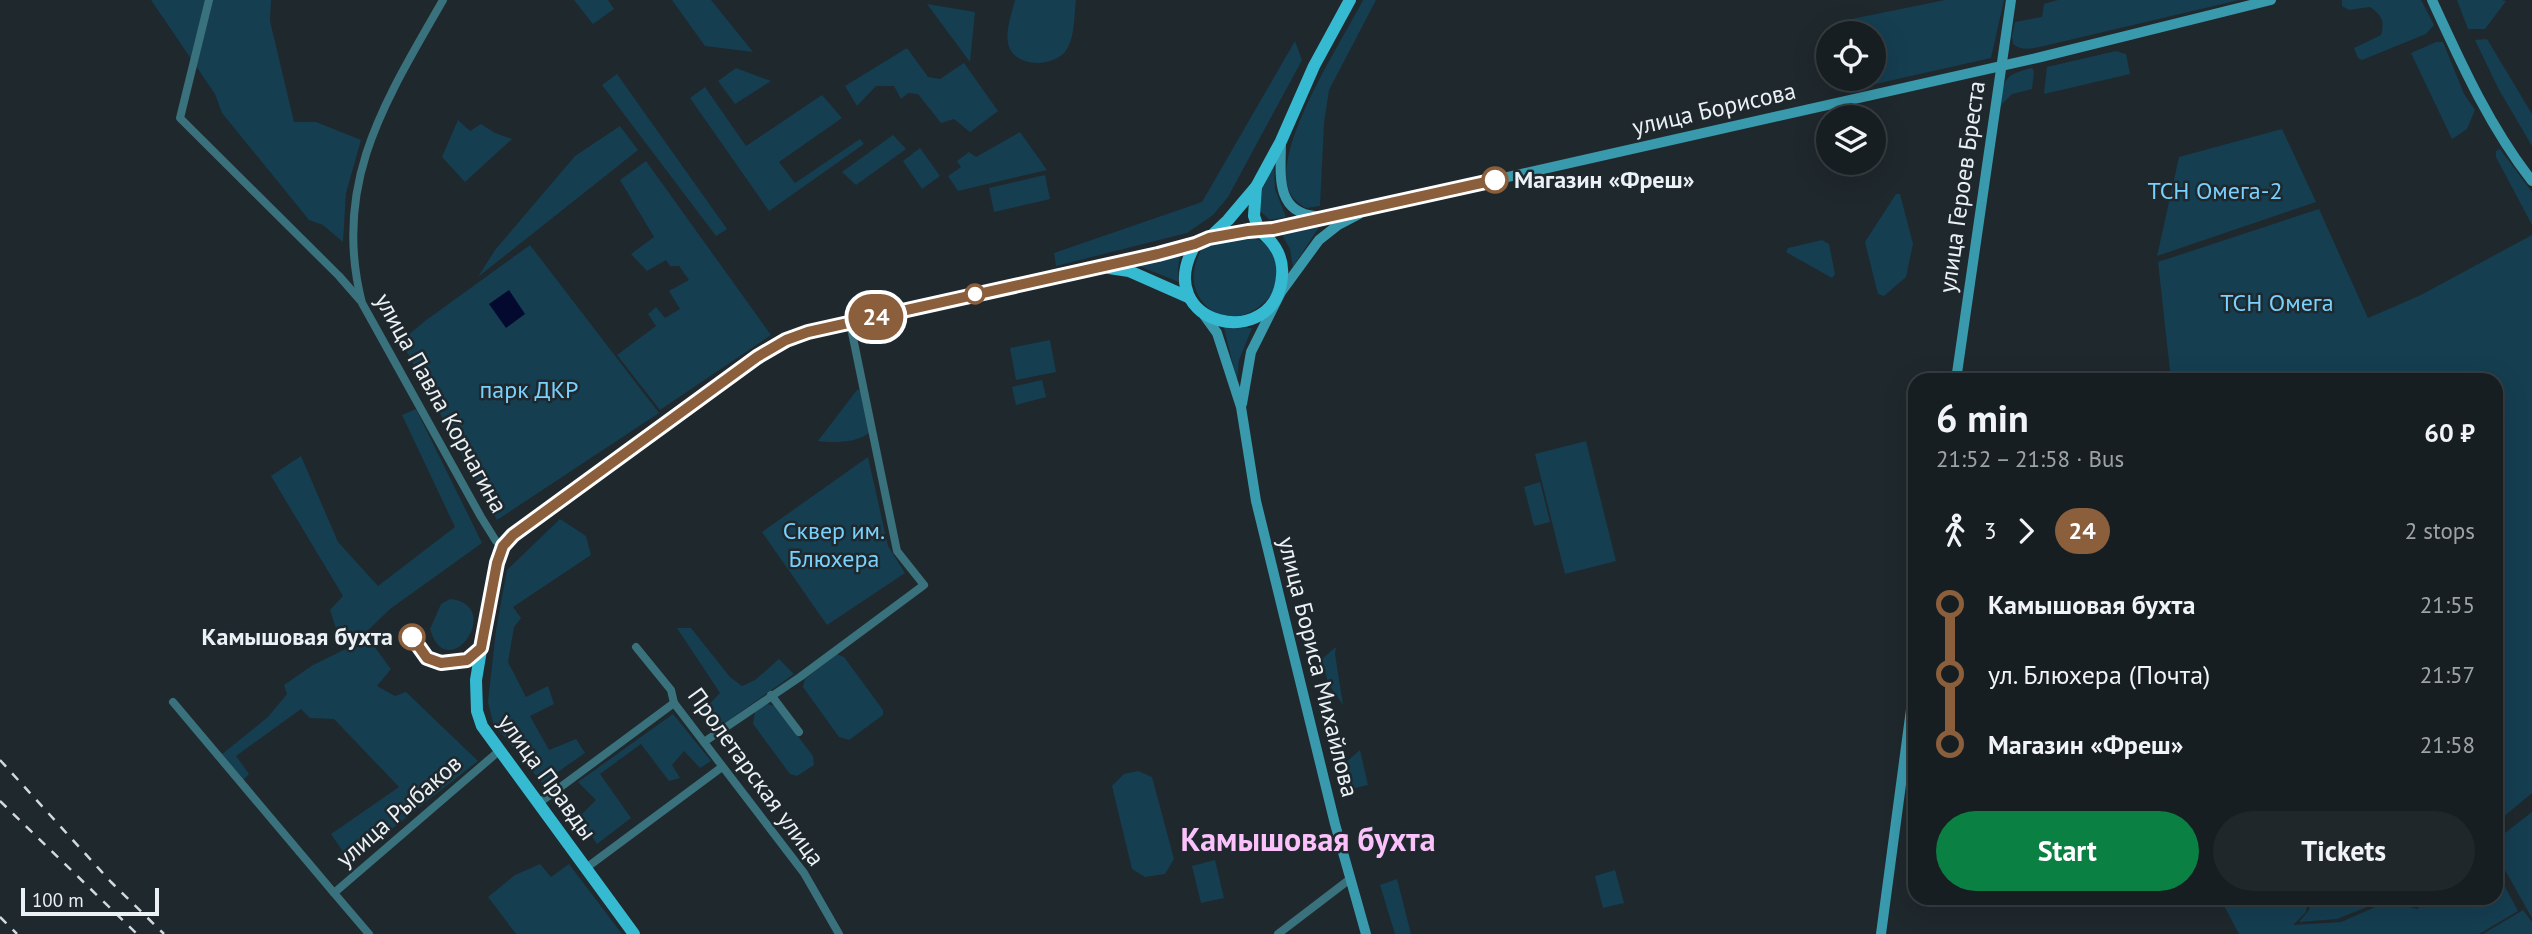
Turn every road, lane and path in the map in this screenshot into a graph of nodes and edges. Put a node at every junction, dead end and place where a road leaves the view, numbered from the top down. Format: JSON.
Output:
{"nodes":[{"id":1,"x":209,"y":0,"type":"edge"},
{"id":2,"x":443,"y":0,"type":"edge"},
{"id":3,"x":1350,"y":0,"type":"edge"},
{"id":4,"x":2011,"y":0,"type":"edge"},
{"id":5,"x":2271,"y":0,"type":"edge"},
{"id":6,"x":2432,"y":0,"type":"edge"},
{"id":7,"x":2001,"y":66,"type":"junction"},
{"id":8,"x":1281,"y":141,"type":"junction"},
{"id":9,"x":2532,"y":181,"type":"edge"},
{"id":10,"x":1256,"y":187,"type":"junction"},
{"id":11,"x":1370,"y":208,"type":"junction"},
{"id":12,"x":1324,"y":217,"type":"junction"},
{"id":13,"x":1259,"y":230,"type":"junction"},
{"id":14,"x":1209,"y":238,"type":"junction"},
{"id":15,"x":1195,"y":244,"type":"junction"},
{"id":16,"x":1102,"y":266,"type":"junction"},
{"id":17,"x":1281,"y":292,"type":"junction"},
{"id":18,"x":1188,"y":297,"type":"junction"},
{"id":19,"x":362,"y":303,"type":"junction"},
{"id":20,"x":1204,"y":315,"type":"junction"},
{"id":21,"x":850,"y":323,"type":"junction"},
{"id":22,"x":1957,"y":373,"type":"edge"},
{"id":23,"x":1241,"y":407,"type":"junction"},
{"id":24,"x":503,"y":546,"type":"junction"},
{"id":25,"x":636,"y":647,"type":"dead end"},
{"id":26,"x":771,"y":695,"type":"junction"},
{"id":27,"x":173,"y":702,"type":"dead end"},
{"id":28,"x":674,"y":703,"type":"junction"},
{"id":29,"x":799,"y":732,"type":"dead end"},
{"id":30,"x":1908,"y":732,"type":"edge"},
{"id":31,"x":704,"y":742,"type":"junction"},
{"id":32,"x":499,"y":751,"type":"junction"},
{"id":33,"x":722,"y":767,"type":"junction"},
{"id":34,"x":539,"y":803,"type":"junction"},
{"id":35,"x":586,"y":867,"type":"junction"},
{"id":36,"x":1350,"y":879,"type":"junction"},
{"id":37,"x":334,"y":893,"type":"junction"},
{"id":38,"x":369,"y":934,"type":"edge"},
{"id":39,"x":635,"y":934,"type":"edge"},
{"id":40,"x":839,"y":934,"type":"edge"},
{"id":41,"x":1278,"y":934,"type":"edge"},
{"id":42,"x":1366,"y":934,"type":"edge"},
{"id":43,"x":1881,"y":934,"type":"edge"}],
"edges":[{"from":1,"to":19,"type":"street"},
{"from":2,"to":19,"type":"street","name":"улица Павла Корчагина"},
{"from":3,"to":8,"type":"main road"},
{"from":4,"to":7,"type":"main road","name":"улица Героев Бреста"},
{"from":5,"to":7,"type":"main road","name":"улица Борисова"},
{"from":6,"to":9,"type":"main road"},
{"from":7,"to":11,"type":"main road","name":"улица Борисова"},
{"from":7,"to":22,"type":"main road","name":"улица Героев Бреста"},
{"from":8,"to":10,"type":"main road"},
{"from":8,"to":12,"type":"main road"},
{"from":10,"to":13,"type":"main road"},
{"from":10,"to":14,"type":"main road"},
{"from":11,"to":12,"type":"main road","name":"улица Борисова"},
{"from":11,"to":17,"type":"main road","name":"улица Борисова"},
{"from":12,"to":13,"type":"main road","name":"улица Борисова"},
{"from":13,"to":14,"type":"main road"},
{"from":13,"to":17,"type":"main road"},
{"from":14,"to":15,"type":"main road"},
{"from":15,"to":16,"type":"main road"},
{"from":15,"to":18,"type":"main road"},
{"from":16,"to":18,"type":"main road"},
{"from":16,"to":21,"type":"main road"},
{"from":17,"to":20,"type":"main road"},
{"from":17,"to":23,"type":"main road","name":"улица Бориса Михайлова"},
{"from":18,"to":20,"type":"main road"},
{"from":19,"to":24,"type":"street","name":"улица Павла Корчагина"},
{"from":20,"to":23,"type":"main road","name":"улица Бориса Михайлова"},
{"from":21,"to":24,"type":"main road"},
{"from":21,"to":26,"type":"street"},
{"from":23,"to":36,"type":"main road","name":"улица Бориса Михайлова"},
{"from":24,"to":32,"type":"main road","name":"улица Правды"},
{"from":25,"to":28,"type":"street","name":"Пролетарская улица"},
{"from":26,"to":29,"type":"street"},
{"from":26,"to":31,"type":"street"},
{"from":27,"to":37,"type":"street"},
{"from":28,"to":31,"type":"street","name":"Пролетарская улица"},
{"from":28,"to":34,"type":"street"},
{"from":30,"to":43,"type":"main road"},
{"from":31,"to":33,"type":"street","name":"Пролетарская улица"},
{"from":32,"to":34,"type":"main road","name":"улица Правды"},
{"from":32,"to":37,"type":"street","name":"улица Рыбаков"},
{"from":33,"to":35,"type":"street"},
{"from":33,"to":40,"type":"street","name":"Пролетарская улица"},
{"from":34,"to":35,"type":"main road","name":"улица Правды"},
{"from":35,"to":39,"type":"main road","name":"улица Правды"},
{"from":36,"to":41,"type":"street"},
{"from":36,"to":42,"type":"main road","name":"улица Бориса Михайлова"},
{"from":37,"to":38,"type":"street","name":"улица Рыбаков"}]}
